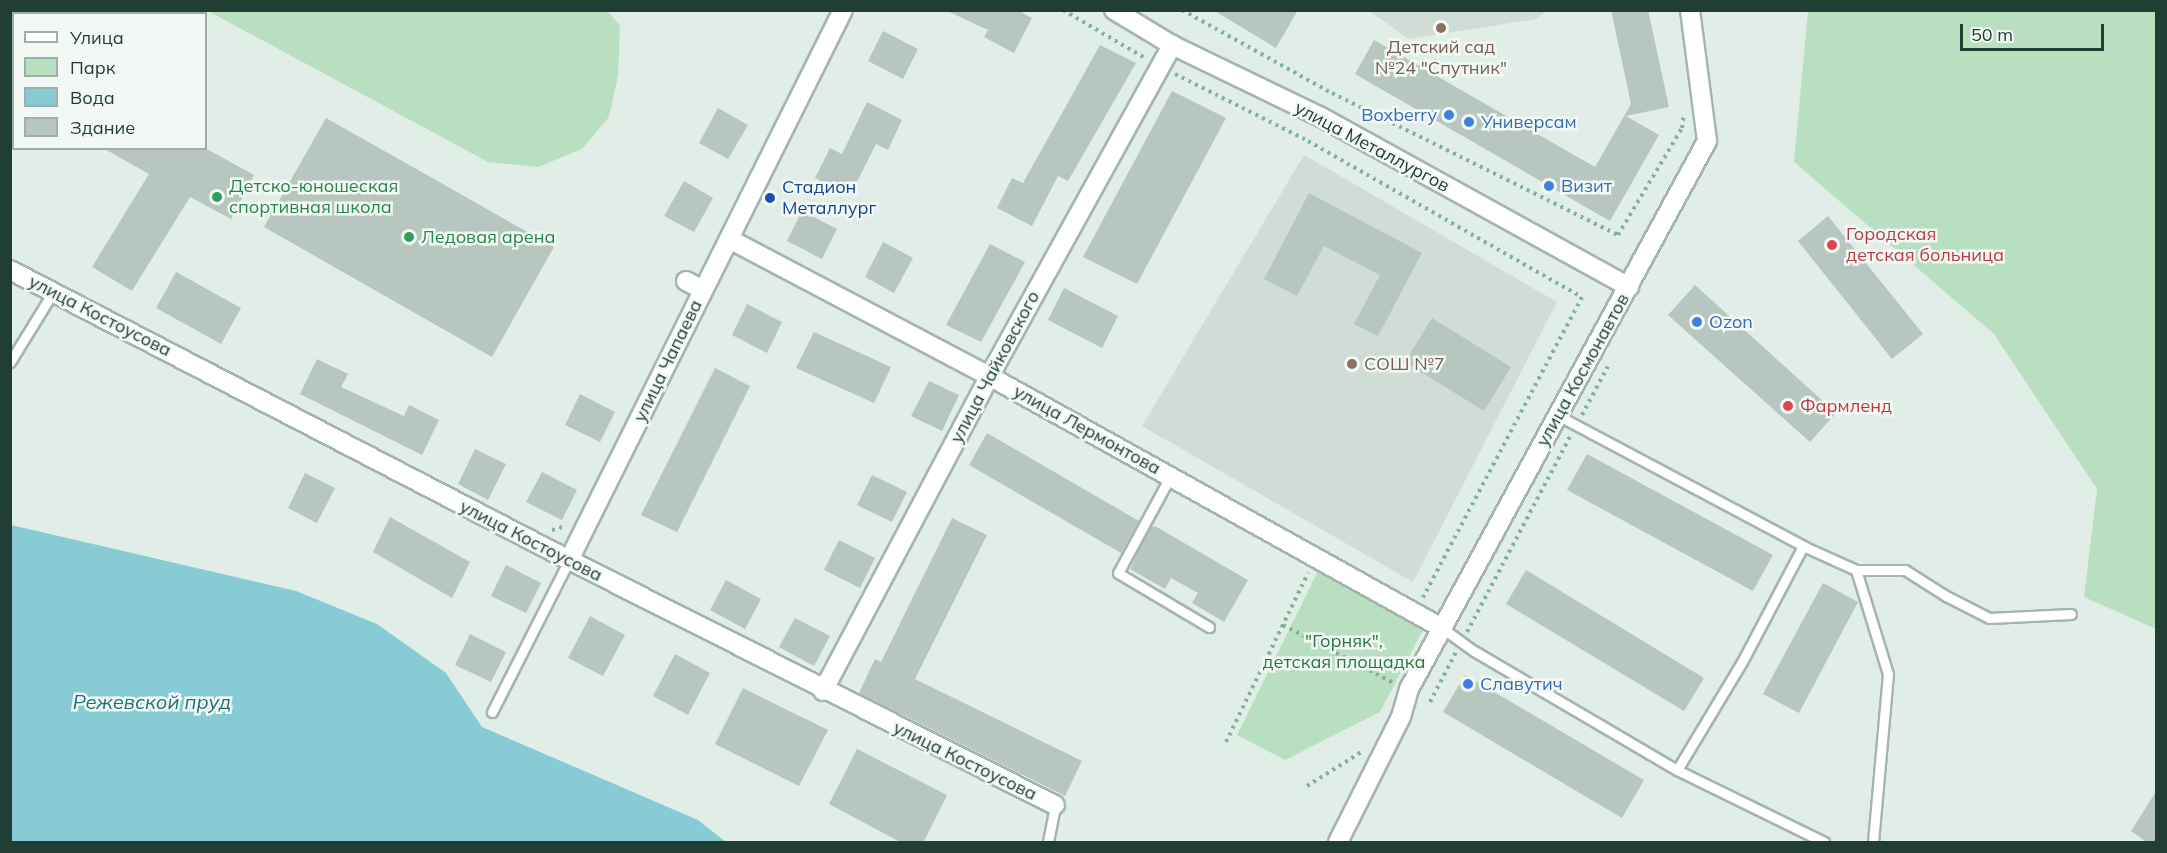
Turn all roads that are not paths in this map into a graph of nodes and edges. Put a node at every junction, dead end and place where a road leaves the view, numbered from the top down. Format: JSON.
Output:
{"nodes":[{"id":1,"x":843,"y":10,"type":"edge"},
{"id":2,"x":1114,"y":10,"type":"edge"},
{"id":3,"x":1690,"y":10,"type":"edge"},
{"id":4,"x":1172,"y":45,"type":"junction"},
{"id":5,"x":729,"y":239,"type":"junction"},
{"id":6,"x":10,"y":270,"type":"edge"},
{"id":7,"x":686,"y":281,"type":"dead end"},
{"id":8,"x":1629,"y":287,"type":"junction"},
{"id":9,"x":703,"y":290,"type":"junction"},
{"id":10,"x":53,"y":292,"type":"junction"},
{"id":11,"x":10,"y":362,"type":"edge"},
{"id":12,"x":989,"y":376,"type":"junction"},
{"id":13,"x":1557,"y":415,"type":"junction"},
{"id":14,"x":1171,"y":475,"type":"junction"},
{"id":15,"x":1803,"y":546,"type":"junction"},
{"id":16,"x":569,"y":560,"type":"junction"},
{"id":17,"x":1856,"y":570,"type":"junction"},
{"id":18,"x":2072,"y":614,"type":"dead end"},
{"id":19,"x":1209,"y":627,"type":"dead end"},
{"id":20,"x":1442,"y":628,"type":"junction"},
{"id":21,"x":824,"y":691,"type":"junction"},
{"id":22,"x":492,"y":712,"type":"dead end"},
{"id":23,"x":1677,"y":770,"type":"junction"},
{"id":24,"x":1056,"y":805,"type":"joint"},
{"id":25,"x":1048,"y":843,"type":"edge"},
{"id":26,"x":1338,"y":843,"type":"edge"},
{"id":27,"x":1824,"y":843,"type":"edge"},
{"id":28,"x":1873,"y":843,"type":"edge"}],
"edges":[{"from":1,"to":5,"type":"street","name":"улица Чапаева"},
{"from":2,"to":4,"type":"street","name":"улица Металлургов"},
{"from":3,"to":8,"type":"street","name":"улица Космонавтов"},
{"from":4,"to":8,"type":"street","name":"улица Металлургов"},
{"from":4,"to":12,"type":"street","name":"улица Чайковского"},
{"from":5,"to":9,"type":"street","name":"улица Чапаева"},
{"from":5,"to":12,"type":"street","name":"улица Лермонтова"},
{"from":6,"to":10,"type":"street","name":"улица Костоусова"},
{"from":7,"to":9,"type":"street"},
{"from":8,"to":13,"type":"street","name":"улица Космонавтов"},
{"from":9,"to":16,"type":"street","name":"улица Чапаева"},
{"from":10,"to":11,"type":"lane"},
{"from":10,"to":16,"type":"street","name":"улица Костоусова"},
{"from":12,"to":14,"type":"street","name":"улица Лермонтова"},
{"from":12,"to":21,"type":"street","name":"улица Чайковского"},
{"from":13,"to":15,"type":"lane"},
{"from":13,"to":20,"type":"street","name":"улица Космонавтов"},
{"from":14,"to":19,"type":"lane"},
{"from":14,"to":20,"type":"street","name":"улица Лермонтова"},
{"from":15,"to":17,"type":"lane"},
{"from":15,"to":23,"type":"lane"},
{"from":16,"to":21,"type":"street","name":"улица Костоусова"},
{"from":16,"to":22,"type":"lane","name":"улица Чапаева"},
{"from":17,"to":18,"type":"lane"},
{"from":17,"to":28,"type":"lane"},
{"from":20,"to":23,"type":"lane"},
{"from":20,"to":26,"type":"street","name":"улица Космонавтов"},
{"from":21,"to":24,"type":"street","name":"улица Костоусова"},
{"from":23,"to":27,"type":"lane"},
{"from":24,"to":25,"type":"lane"}]}
